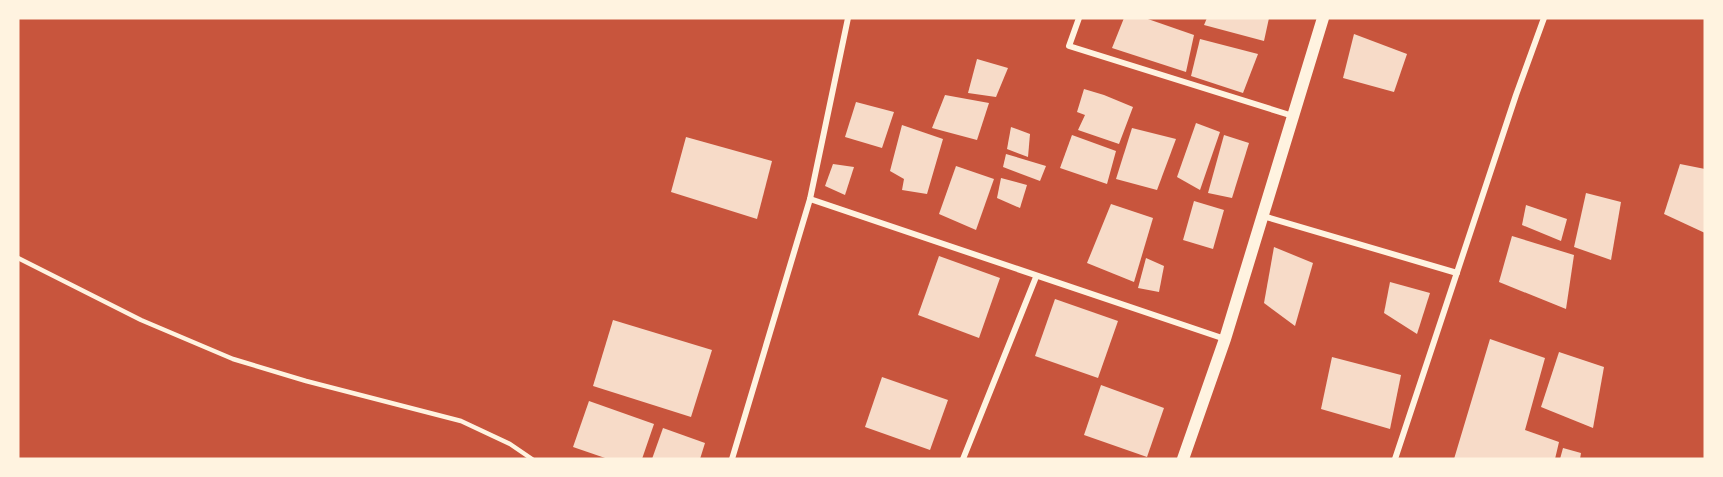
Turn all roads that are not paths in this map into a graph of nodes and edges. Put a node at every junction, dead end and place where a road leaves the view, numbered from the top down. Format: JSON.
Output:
{"nodes":[{"id":1,"x":848,"y":18,"type":"edge"},
{"id":2,"x":1079,"y":18,"type":"edge"},
{"id":3,"x":1323,"y":18,"type":"edge"},
{"id":4,"x":1544,"y":18,"type":"edge"},
{"id":5,"x":1293,"y":116,"type":"junction"},
{"id":6,"x":810,"y":199,"type":"junction"},
{"id":7,"x":1263,"y":216,"type":"junction"},
{"id":8,"x":18,"y":258,"type":"edge"},
{"id":9,"x":1457,"y":273,"type":"junction"},
{"id":10,"x":1036,"y":277,"type":"junction"},
{"id":11,"x":1225,"y":339,"type":"junction"},
{"id":12,"x":532,"y":459,"type":"edge"},
{"id":13,"x":732,"y":459,"type":"edge"},
{"id":14,"x":963,"y":459,"type":"edge"},
{"id":15,"x":1183,"y":459,"type":"edge"},
{"id":16,"x":1395,"y":459,"type":"edge"}],
"edges":[{"from":1,"to":6,"type":"street"},
{"from":2,"to":5,"type":"street"},
{"from":3,"to":5,"type":"main road"},
{"from":4,"to":9,"type":"street"},
{"from":5,"to":7,"type":"main road"},
{"from":6,"to":10,"type":"street"},
{"from":6,"to":13,"type":"street"},
{"from":7,"to":9,"type":"street"},
{"from":7,"to":11,"type":"main road"},
{"from":8,"to":12,"type":"lane"},
{"from":9,"to":16,"type":"street"},
{"from":10,"to":11,"type":"street"},
{"from":10,"to":14,"type":"street"},
{"from":11,"to":15,"type":"main road"}]}
